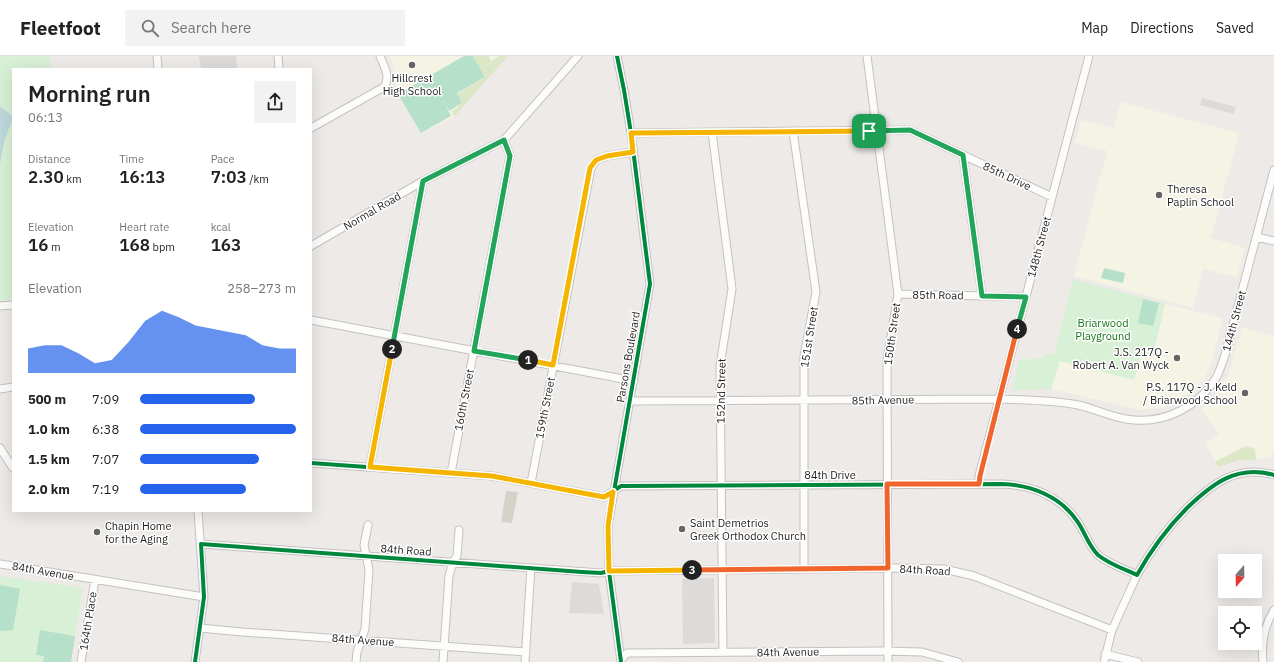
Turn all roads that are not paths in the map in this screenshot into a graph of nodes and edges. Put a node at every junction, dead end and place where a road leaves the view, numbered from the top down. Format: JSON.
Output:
{"nodes":[{"id":1,"x":157,"y":56,"type":"edge"},
{"id":2,"x":278,"y":56,"type":"edge"},
{"id":3,"x":380,"y":56,"type":"edge"},
{"id":4,"x":578,"y":56,"type":"edge"},
{"id":5,"x":617,"y":56,"type":"edge"},
{"id":6,"x":867,"y":56,"type":"edge"},
{"id":7,"x":1089,"y":56,"type":"edge"},
{"id":8,"x":158,"y":68,"type":"edge"},
{"id":9,"x":279,"y":68,"type":"edge"},
{"id":10,"x":312,"y":127,"type":"edge"},
{"id":11,"x":876,"y":130,"type":"junction"},
{"id":12,"x":793,"y":131,"type":"junction"},
{"id":13,"x":712,"y":132,"type":"junction"},
{"id":14,"x":631,"y":133,"type":"junction"},
{"id":15,"x":504,"y":140,"type":"junction"},
{"id":16,"x":633,"y":152,"type":"junction"},
{"id":17,"x":963,"y":155,"type":"junction"},
{"id":18,"x":1274,"y":170,"type":"edge"},
{"id":19,"x":423,"y":181,"type":"junction"},
{"id":20,"x":1052,"y":197,"type":"junction"},
{"id":21,"x":1257,"y":237,"type":"junction"},
{"id":22,"x":1274,"y":241,"type":"edge"},
{"id":23,"x":312,"y":245,"type":"edge"},
{"id":24,"x":898,"y":294,"type":"junction"},
{"id":25,"x":982,"y":296,"type":"junction"},
{"id":26,"x":1026,"y":297,"type":"junction"},
{"id":27,"x":12,"y":305,"type":"edge"},
{"id":28,"x":0,"y":306,"type":"edge"},
{"id":29,"x":312,"y":320,"type":"edge"},
{"id":30,"x":394,"y":336,"type":"junction"},
{"id":31,"x":474,"y":351,"type":"junction"},
{"id":32,"x":553,"y":365,"type":"junction"},
{"id":33,"x":634,"y":381,"type":"junction"},
{"id":34,"x":12,"y":387,"type":"edge"},
{"id":35,"x":0,"y":389,"type":"edge"},
{"id":36,"x":999,"y":399,"type":"junction"},
{"id":37,"x":803,"y":400,"type":"junction"},
{"id":38,"x":887,"y":400,"type":"junction"},
{"id":39,"x":630,"y":401,"type":"junction"},
{"id":40,"x":720,"y":401,"type":"junction"},
{"id":41,"x":1134,"y":420,"type":"joint"},
{"id":42,"x":0,"y":448,"type":"edge"},
{"id":43,"x":312,"y":463,"type":"edge"},
{"id":44,"x":12,"y":466,"type":"edge"},
{"id":45,"x":370,"y":467,"type":"junction"},
{"id":46,"x":451,"y":473,"type":"junction"},
{"id":47,"x":1274,"y":475,"type":"edge"},
{"id":48,"x":531,"y":482,"type":"junction"},
{"id":49,"x":803,"y":484,"type":"junction"},
{"id":50,"x":887,"y":484,"type":"junction"},
{"id":51,"x":979,"y":484,"type":"junction"},
{"id":52,"x":721,"y":485,"type":"junction"},
{"id":53,"x":613,"y":492,"type":"junction"},
{"id":54,"x":198,"y":512,"type":"edge"},
{"id":55,"x":368,"y":525,"type":"dead end"},
{"id":56,"x":459,"y":530,"type":"dead end"},
{"id":57,"x":201,"y":544,"type":"junction"},
{"id":58,"x":367,"y":556,"type":"junction"},
{"id":59,"x":453,"y":562,"type":"junction"},
{"id":60,"x":0,"y":564,"type":"edge"},
{"id":61,"x":531,"y":568,"type":"junction"},
{"id":62,"x":888,"y":568,"type":"junction"},
{"id":63,"x":722,"y":569,"type":"junction"},
{"id":64,"x":804,"y":569,"type":"junction"},
{"id":65,"x":609,"y":571,"type":"junction"},
{"id":66,"x":1137,"y":575,"type":"junction"},
{"id":67,"x":95,"y":580,"type":"junction"},
{"id":68,"x":204,"y":597,"type":"junction"},
{"id":69,"x":1274,"y":610,"type":"edge"},
{"id":70,"x":200,"y":628,"type":"junction"},
{"id":71,"x":1112,"y":630,"type":"junction"},
{"id":72,"x":361,"y":640,"type":"junction"},
{"id":73,"x":444,"y":646,"type":"junction"},
{"id":74,"x":888,"y":651,"type":"junction"},
{"id":75,"x":526,"y":652,"type":"junction"},
{"id":76,"x":723,"y":652,"type":"junction"},
{"id":77,"x":1105,"y":654,"type":"junction"},
{"id":78,"x":623,"y":661,"type":"edge"},
{"id":79,"x":81,"y":662,"type":"edge"},
{"id":80,"x":195,"y":662,"type":"edge"},
{"id":81,"x":356,"y":662,"type":"edge"},
{"id":82,"x":443,"y":662,"type":"edge"},
{"id":83,"x":525,"y":662,"type":"edge"},
{"id":84,"x":888,"y":662,"type":"edge"},
{"id":85,"x":958,"y":662,"type":"edge"},
{"id":86,"x":1104,"y":662,"type":"edge"},
{"id":87,"x":1138,"y":662,"type":"edge"},
{"id":88,"x":1263,"y":662,"type":"edge"}],
"edges":[{"from":1,"to":8,"type":"street"},
{"from":2,"to":9,"type":"street"},
{"from":3,"to":10,"type":"street"},
{"from":4,"to":15,"type":"street","name":"Normal Road"},
{"from":5,"to":14,"type":"street","name":"Parsons Boulevard"},
{"from":6,"to":11,"type":"street","name":"150th Street"},
{"from":7,"to":20,"type":"street","name":"148th Street"},
{"from":11,"to":12,"type":"street","name":"85th Drive"},
{"from":11,"to":17,"type":"street","name":"85th Drive"},
{"from":11,"to":24,"type":"street","name":"150th Street"},
{"from":12,"to":13,"type":"street","name":"85th Drive"},
{"from":12,"to":37,"type":"street","name":"151st Street"},
{"from":13,"to":14,"type":"street","name":"85th Drive"},
{"from":13,"to":40,"type":"street","name":"152nd Street"},
{"from":14,"to":16,"type":"street","name":"Parsons Boulevard"},
{"from":15,"to":19,"type":"street","name":"Normal Road"},
{"from":15,"to":31,"type":"street","name":"160th Street"},
{"from":16,"to":32,"type":"street","name":"159th Street"},
{"from":16,"to":33,"type":"street","name":"Parsons Boulevard"},
{"from":17,"to":20,"type":"street","name":"85th Drive"},
{"from":17,"to":25,"type":"street"},
{"from":18,"to":21,"type":"street","name":"144th Street"},
{"from":19,"to":23,"type":"street","name":"Normal Road"},
{"from":19,"to":30,"type":"street"},
{"from":20,"to":26,"type":"street","name":"148th Street"},
{"from":21,"to":22,"type":"street"},
{"from":21,"to":41,"type":"street","name":"144th Street"},
{"from":24,"to":25,"type":"street","name":"85th Road"},
{"from":24,"to":38,"type":"street","name":"150th Street"},
{"from":25,"to":26,"type":"street","name":"85th Road"},
{"from":26,"to":36,"type":"street","name":"148th Street"},
{"from":27,"to":28,"type":"street"},
{"from":29,"to":30,"type":"street"},
{"from":30,"to":31,"type":"street"},
{"from":30,"to":45,"type":"street"},
{"from":31,"to":32,"type":"street"},
{"from":31,"to":46,"type":"street","name":"160th Street"},
{"from":32,"to":33,"type":"street"},
{"from":32,"to":48,"type":"street","name":"159th Street"},
{"from":33,"to":39,"type":"street","name":"Parsons Boulevard"},
{"from":34,"to":35,"type":"street"},
{"from":36,"to":38,"type":"street","name":"85th Avenue"},
{"from":36,"to":41,"type":"street","name":"85th Avenue"},
{"from":36,"to":51,"type":"street","name":"148th Street"},
{"from":37,"to":38,"type":"street","name":"85th Avenue"},
{"from":37,"to":40,"type":"street","name":"85th Avenue"},
{"from":37,"to":49,"type":"street","name":"151st Street"},
{"from":38,"to":50,"type":"street","name":"150th Street"},
{"from":39,"to":40,"type":"street","name":"85th Avenue"},
{"from":39,"to":53,"type":"street","name":"Parsons Boulevard"},
{"from":40,"to":52,"type":"street","name":"152nd Street"},
{"from":42,"to":44,"type":"street"},
{"from":43,"to":45,"type":"street","name":"84th Drive"},
{"from":45,"to":46,"type":"street","name":"84th Drive"},
{"from":46,"to":48,"type":"street","name":"84th Drive"},
{"from":47,"to":66,"type":"street"},
{"from":48,"to":53,"type":"street","name":"84th Drive"},
{"from":49,"to":50,"type":"street","name":"84th Drive"},
{"from":49,"to":52,"type":"street","name":"84th Drive"},
{"from":49,"to":64,"type":"street","name":"151st Street"},
{"from":50,"to":51,"type":"street","name":"84th Drive"},
{"from":50,"to":62,"type":"street","name":"150th Street"},
{"from":51,"to":66,"type":"street","name":"84th Drive"},
{"from":52,"to":53,"type":"street","name":"84th Drive"},
{"from":52,"to":63,"type":"street","name":"152nd Street"},
{"from":53,"to":65,"type":"street","name":"Parsons Boulevard"},
{"from":54,"to":57,"type":"street"},
{"from":55,"to":58,"type":"street"},
{"from":56,"to":59,"type":"street"},
{"from":57,"to":58,"type":"street","name":"84th Road"},
{"from":57,"to":68,"type":"street"},
{"from":58,"to":59,"type":"street","name":"84th Road"},
{"from":58,"to":72,"type":"street"},
{"from":59,"to":61,"type":"street","name":"84th Road"},
{"from":59,"to":73,"type":"street"},
{"from":60,"to":67,"type":"street","name":"84th Avenue"},
{"from":61,"to":65,"type":"street","name":"84th Road"},
{"from":61,"to":75,"type":"street"},
{"from":62,"to":64,"type":"street","name":"84th Road"},
{"from":62,"to":71,"type":"street","name":"84th Road"},
{"from":62,"to":74,"type":"street","name":"150th Street"},
{"from":63,"to":64,"type":"street","name":"84th Road"},
{"from":63,"to":65,"type":"street","name":"84th Road"},
{"from":63,"to":76,"type":"street","name":"152nd Street"},
{"from":65,"to":78,"type":"street","name":"Parsons Boulevard"},
{"from":66,"to":71,"type":"street"},
{"from":67,"to":68,"type":"street","name":"84th Avenue"},
{"from":67,"to":79,"type":"street","name":"164th Place"},
{"from":68,"to":70,"type":"street"},
{"from":69,"to":88,"type":"street"},
{"from":70,"to":72,"type":"street","name":"84th Avenue"},
{"from":70,"to":80,"type":"street"},
{"from":71,"to":77,"type":"street"},
{"from":72,"to":73,"type":"street","name":"84th Avenue"},
{"from":72,"to":81,"type":"street"},
{"from":73,"to":75,"type":"street","name":"84th Avenue"},
{"from":73,"to":82,"type":"street"},
{"from":74,"to":76,"type":"street","name":"84th Avenue"},
{"from":74,"to":84,"type":"street","name":"150th Street"},
{"from":74,"to":85,"type":"street","name":"84th Avenue"},
{"from":75,"to":83,"type":"street"},
{"from":76,"to":78,"type":"street","name":"84th Avenue"},
{"from":77,"to":86,"type":"street"},
{"from":77,"to":87,"type":"street"}]}
